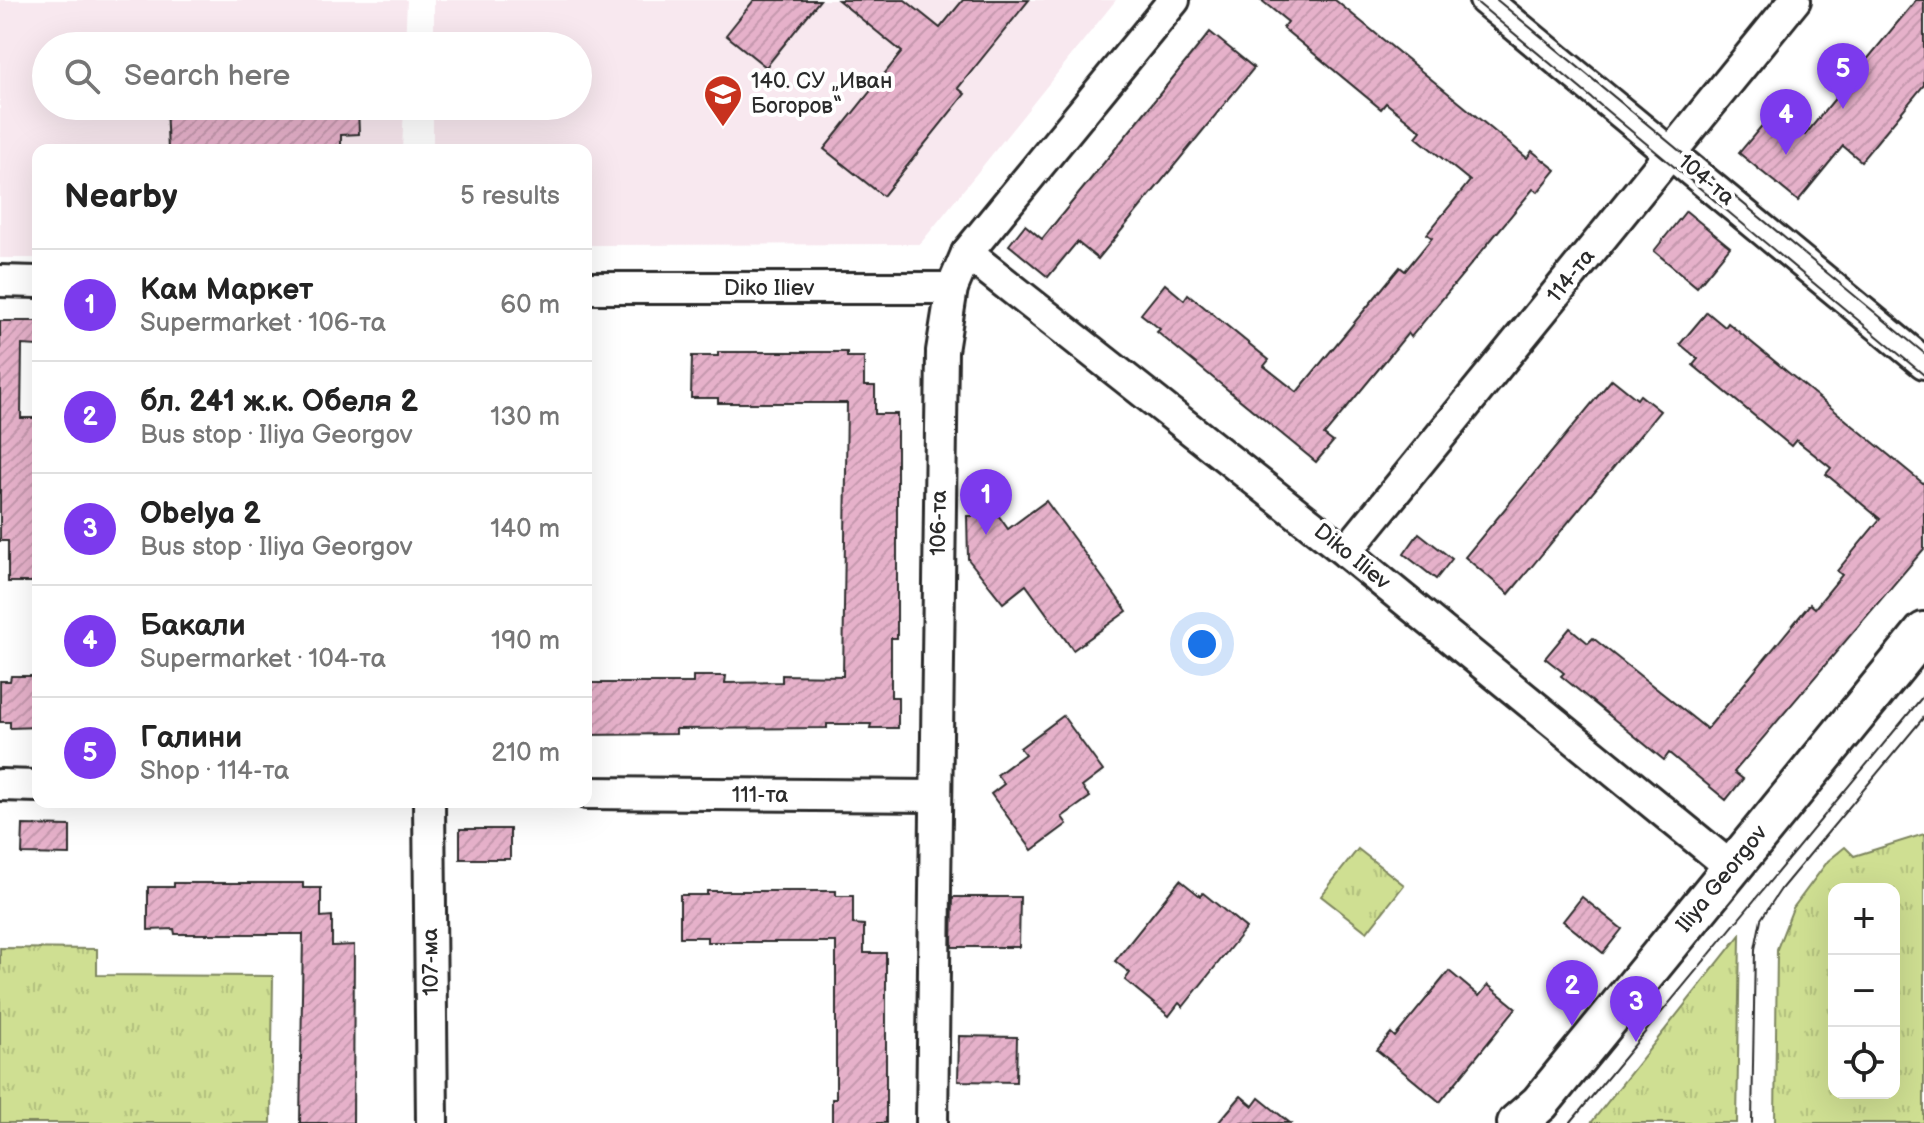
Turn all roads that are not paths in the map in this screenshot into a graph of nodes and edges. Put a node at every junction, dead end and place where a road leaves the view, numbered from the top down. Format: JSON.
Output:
{"nodes":[{"id":1,"x":1174,"y":0,"type":"edge"},
{"id":2,"x":1485,"y":0,"type":"edge"},
{"id":3,"x":1795,"y":0,"type":"edge"},
{"id":4,"x":1672,"y":152,"type":"junction"},
{"id":5,"x":967,"y":253,"type":"junction"},
{"id":6,"x":0,"y":281,"type":"edge"},
{"id":7,"x":32,"y":282,"type":"edge"},
{"id":8,"x":592,"y":288,"type":"edge"},
{"id":9,"x":952,"y":288,"type":"junction"},
{"id":10,"x":1924,"y":363,"type":"edge"},
{"id":11,"x":1346,"y":552,"type":"junction"},
{"id":12,"x":1924,"y":632,"type":"edge"},
{"id":13,"x":0,"y":785,"type":"edge"},
{"id":14,"x":32,"y":786,"type":"edge"},
{"id":15,"x":592,"y":793,"type":"edge"},
{"id":16,"x":934,"y":796,"type":"junction"},
{"id":17,"x":429,"y":808,"type":"edge"},
{"id":18,"x":1732,"y":868,"type":"junction"},
{"id":19,"x":432,"y":1123,"type":"edge"},
{"id":20,"x":932,"y":1123,"type":"edge"},
{"id":21,"x":1517,"y":1123,"type":"edge"}],
"edges":[{"from":1,"to":5,"type":"street","name":"106-та"},
{"from":2,"to":4,"type":"street","name":"104-та"},
{"from":3,"to":4,"type":"street","name":"114-та"},
{"from":4,"to":10,"type":"street","name":"104-та"},
{"from":4,"to":11,"type":"street","name":"114-та"},
{"from":5,"to":9,"type":"street","name":"106-та"},
{"from":5,"to":11,"type":"street","name":"Diko Iliev"},
{"from":6,"to":7,"type":"street"},
{"from":8,"to":9,"type":"street","name":"Diko Iliev"},
{"from":9,"to":16,"type":"street","name":"106-та"},
{"from":11,"to":18,"type":"street","name":"Diko Iliev"},
{"from":12,"to":18,"type":"street","name":"Iliya Georgov"},
{"from":13,"to":14,"type":"street"},
{"from":15,"to":16,"type":"street","name":"111-та"},
{"from":16,"to":20,"type":"street","name":"106-та"},
{"from":17,"to":19,"type":"street","name":"107-ма"},
{"from":18,"to":21,"type":"street","name":"Iliya Georgov"}]}
